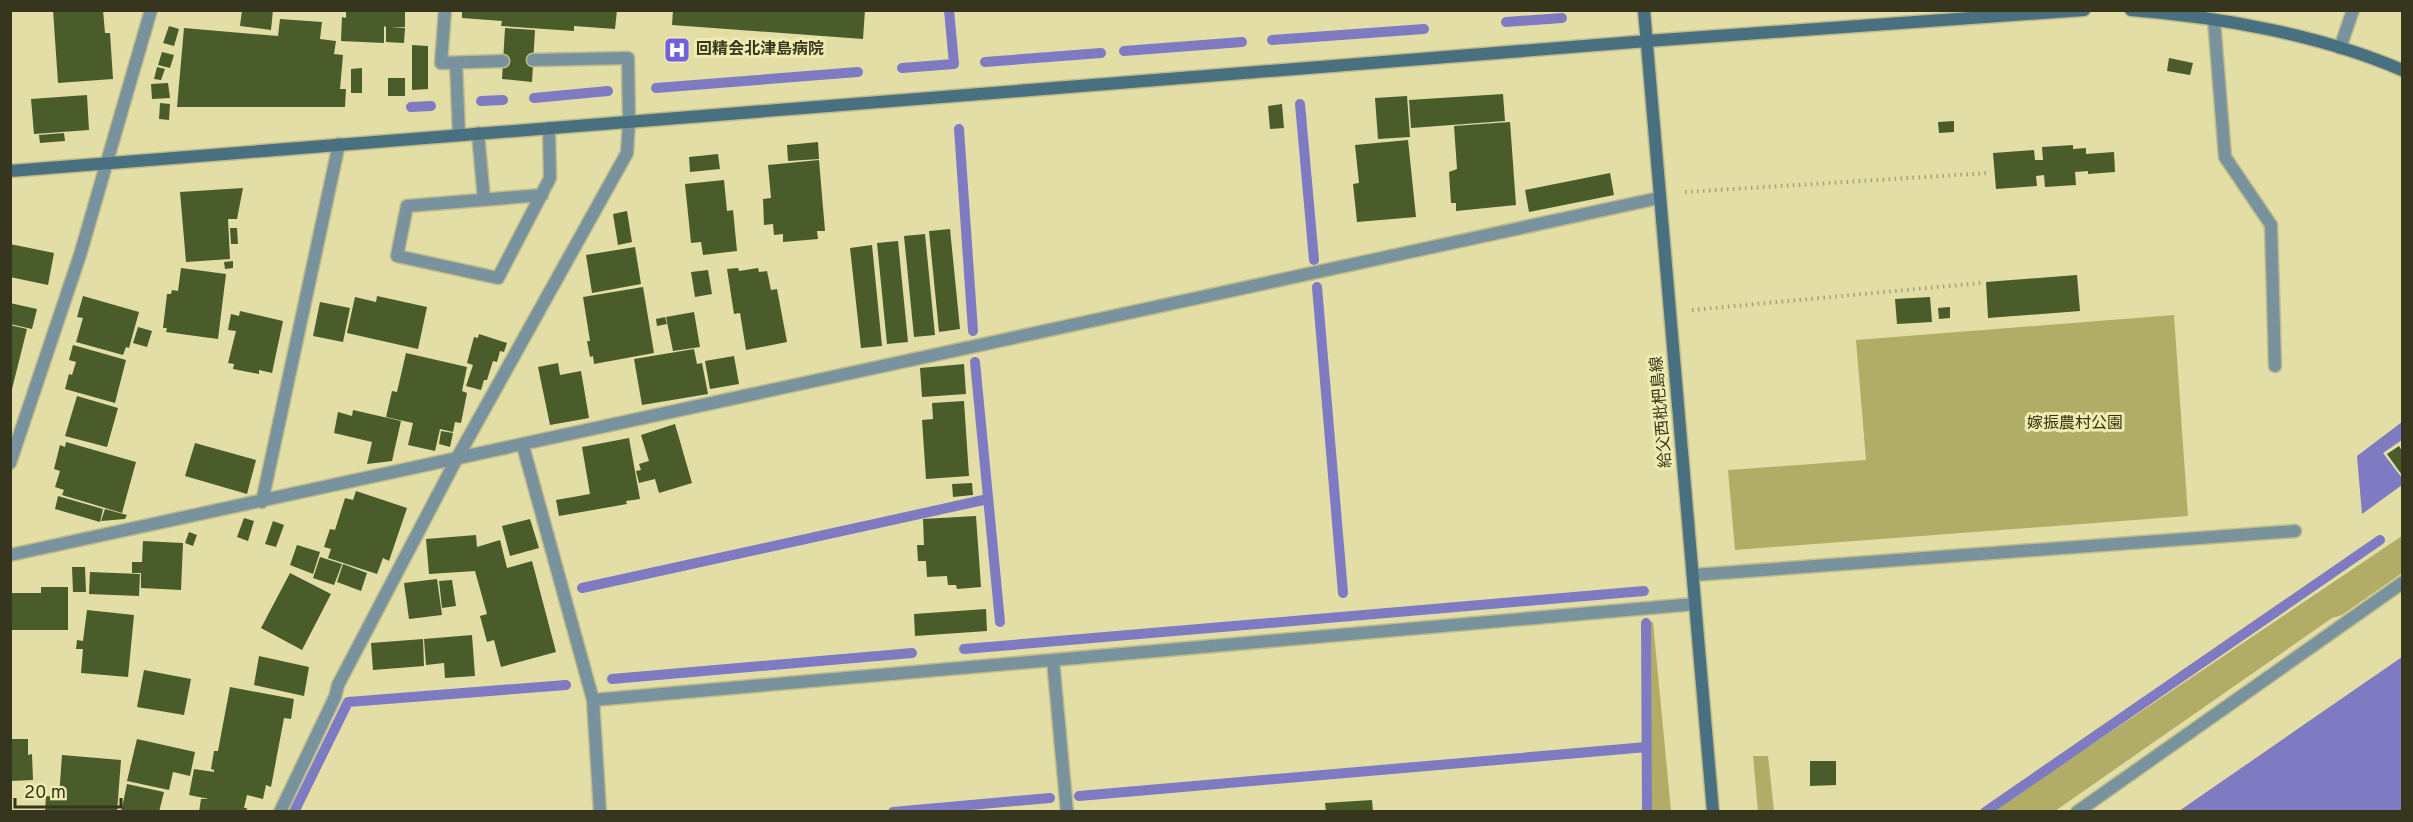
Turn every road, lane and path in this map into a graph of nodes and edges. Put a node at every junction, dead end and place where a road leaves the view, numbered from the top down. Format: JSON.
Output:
{"nodes":[{"id":1,"x":151,"y":10,"type":"edge"},
{"id":2,"x":445,"y":10,"type":"edge"},
{"id":3,"x":1644,"y":10,"type":"edge"},
{"id":4,"x":2084,"y":10,"type":"edge"},
{"id":5,"x":2131,"y":10,"type":"edge"},
{"id":6,"x":2353,"y":10,"type":"edge"},
{"id":7,"x":2214,"y":20,"type":"junction"},
{"id":8,"x":1647,"y":41,"type":"junction"},
{"id":9,"x":2340,"y":48,"type":"junction"},
{"id":10,"x":533,"y":60,"type":"dead end"},
{"id":11,"x":503,"y":61,"type":"dead end"},
{"id":12,"x":456,"y":63,"type":"junction"},
{"id":13,"x":2403,"y":70,"type":"edge"},
{"id":14,"x":629,"y":121,"type":"junction"},
{"id":15,"x":549,"y":128,"type":"junction"},
{"id":16,"x":478,"y":133,"type":"junction"},
{"id":17,"x":459,"y":135,"type":"junction"},
{"id":18,"x":339,"y":144,"type":"junction"},
{"id":19,"x":105,"y":162,"type":"junction"},
{"id":20,"x":10,"y":171,"type":"edge"},
{"id":21,"x":1989,"y":173,"type":"dead end"},
{"id":22,"x":542,"y":195,"type":"junction"},
{"id":23,"x":1659,"y":196,"type":"junction"},
{"id":24,"x":484,"y":200,"type":"junction"},
{"id":25,"x":1981,"y":283,"type":"dead end"},
{"id":26,"x":1670,"y":312,"type":"junction"},
{"id":27,"x":2275,"y":366,"type":"dead end"},
{"id":28,"x":523,"y":446,"type":"junction"},
{"id":29,"x":456,"y":460,"type":"junction"},
{"id":30,"x":10,"y":464,"type":"edge"},
{"id":31,"x":262,"y":502,"type":"junction"},
{"id":32,"x":2295,"y":531,"type":"dead end"},
{"id":33,"x":10,"y":555,"type":"edge"},
{"id":34,"x":1693,"y":575,"type":"junction"},
{"id":35,"x":2403,"y":582,"type":"edge"},
{"id":36,"x":1695,"y":604,"type":"junction"},
{"id":37,"x":1053,"y":660,"type":"junction"},
{"id":38,"x":593,"y":700,"type":"junction"},
{"id":39,"x":280,"y":812,"type":"edge"},
{"id":40,"x":600,"y":812,"type":"edge"},
{"id":41,"x":1066,"y":812,"type":"edge"},
{"id":42,"x":1713,"y":812,"type":"edge"},
{"id":43,"x":2077,"y":812,"type":"edge"}],
"edges":[{"from":1,"to":19,"type":"street"},
{"from":2,"to":12,"type":"street"},
{"from":3,"to":8,"type":"street","name":"給父西枇杷島線"},
{"from":4,"to":8,"type":"street"},
{"from":5,"to":7,"type":"street"},
{"from":6,"to":9,"type":"street"},
{"from":7,"to":9,"type":"street"},
{"from":7,"to":27,"type":"street"},
{"from":8,"to":14,"type":"street"},
{"from":8,"to":23,"type":"street","name":"給父西枇杷島線"},
{"from":9,"to":13,"type":"street"},
{"from":10,"to":14,"type":"street"},
{"from":11,"to":12,"type":"street"},
{"from":12,"to":17,"type":"street"},
{"from":14,"to":15,"type":"street"},
{"from":14,"to":29,"type":"street"},
{"from":15,"to":16,"type":"street"},
{"from":15,"to":22,"type":"street"},
{"from":16,"to":17,"type":"street"},
{"from":16,"to":24,"type":"street"},
{"from":17,"to":18,"type":"street"},
{"from":18,"to":19,"type":"street"},
{"from":18,"to":31,"type":"street"},
{"from":19,"to":20,"type":"street"},
{"from":19,"to":30,"type":"street"},
{"from":21,"to":23,"type":"path"},
{"from":22,"to":24,"type":"street"},
{"from":22,"to":24,"type":"street"},
{"from":23,"to":26,"type":"street","name":"給父西枇杷島線"},
{"from":23,"to":28,"type":"street"},
{"from":25,"to":26,"type":"path"},
{"from":26,"to":34,"type":"street","name":"給父西枇杷島線"},
{"from":28,"to":29,"type":"street"},
{"from":28,"to":38,"type":"street"},
{"from":29,"to":31,"type":"street"},
{"from":29,"to":39,"type":"street"},
{"from":31,"to":33,"type":"street"},
{"from":32,"to":34,"type":"street"},
{"from":34,"to":36,"type":"street","name":"給父西枇杷島線"},
{"from":35,"to":43,"type":"street"},
{"from":36,"to":37,"type":"street"},
{"from":36,"to":42,"type":"street","name":"給父西枇杷島線"},
{"from":37,"to":38,"type":"street"},
{"from":37,"to":41,"type":"street"},
{"from":38,"to":40,"type":"street"}]}
